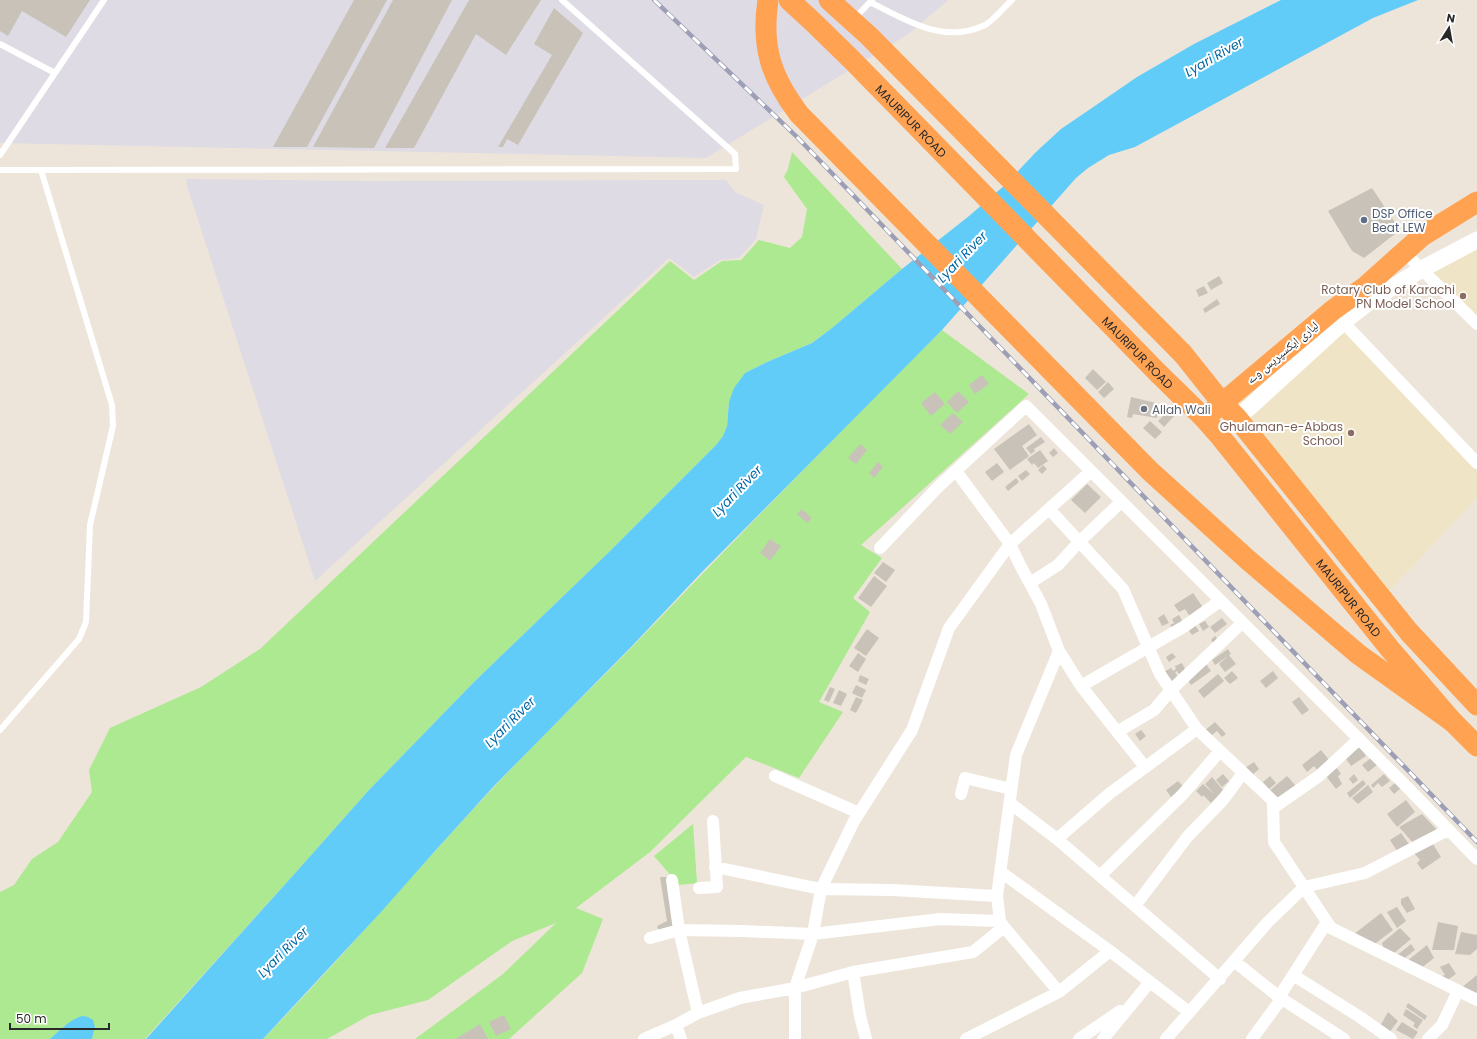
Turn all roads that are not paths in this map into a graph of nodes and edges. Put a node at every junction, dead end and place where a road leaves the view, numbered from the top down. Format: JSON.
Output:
{"nodes":[{"id":1,"x":104,"y":0,"type":"edge"},
{"id":2,"x":562,"y":0,"type":"edge"},
{"id":3,"x":768,"y":0,"type":"edge"},
{"id":4,"x":789,"y":0,"type":"edge"},
{"id":5,"x":829,"y":0,"type":"edge"},
{"id":6,"x":1012,"y":0,"type":"edge"},
{"id":7,"x":871,"y":1,"type":"edge"},
{"id":8,"x":852,"y":21,"type":"junction"},
{"id":9,"x":0,"y":44,"type":"edge"},
{"id":10,"x":55,"y":73,"type":"junction"},
{"id":11,"x":0,"y":155,"type":"edge"},
{"id":12,"x":0,"y":170,"type":"edge"},
{"id":13,"x":41,"y":170,"type":"junction"},
{"id":14,"x":1477,"y":202,"type":"edge"},
{"id":15,"x":1477,"y":240,"type":"edge"},
{"id":16,"x":1404,"y":252,"type":"junction"},
{"id":17,"x":1422,"y":269,"type":"junction"},
{"id":18,"x":1343,"y":322,"type":"junction"},
{"id":19,"x":1477,"y":324,"type":"edge"},
{"id":20,"x":1222,"y":402,"type":"junction"},
{"id":21,"x":1204,"y":418,"type":"junction"},
{"id":22,"x":1237,"y":418,"type":"junction"},
{"id":23,"x":1219,"y":435,"type":"junction"},
{"id":24,"x":1477,"y":463,"type":"edge"},
{"id":25,"x":956,"y":471,"type":"junction"},
{"id":26,"x":1090,"y":472,"type":"junction"},
{"id":27,"x":1121,"y":502,"type":"junction"},
{"id":28,"x":1049,"y":509,"type":"junction"},
{"id":29,"x":1080,"y":542,"type":"junction"},
{"id":30,"x":1010,"y":544,"type":"junction"},
{"id":31,"x":880,"y":548,"type":"dead end"},
{"id":32,"x":1030,"y":582,"type":"junction"},
{"id":33,"x":1220,"y":601,"type":"junction"},
{"id":34,"x":1242,"y":623,"type":"junction"},
{"id":35,"x":1148,"y":647,"type":"junction"},
{"id":36,"x":1059,"y":651,"type":"junction"},
{"id":37,"x":1081,"y":686,"type":"junction"},
{"id":38,"x":1171,"y":690,"type":"junction"},
{"id":39,"x":1477,"y":705,"type":"edge"},
{"id":40,"x":1453,"y":722,"type":"junction"},
{"id":41,"x":1197,"y":729,"type":"junction"},
{"id":42,"x":0,"y":730,"type":"edge"},
{"id":43,"x":1117,"y":732,"type":"junction"},
{"id":44,"x":1359,"y":739,"type":"junction"},
{"id":45,"x":1477,"y":746,"type":"edge"},
{"id":46,"x":1220,"y":751,"type":"junction"},
{"id":47,"x":1145,"y":767,"type":"junction"},
{"id":48,"x":1243,"y":773,"type":"junction"},
{"id":49,"x":775,"y":776,"type":"dead end"},
{"id":50,"x":1012,"y":789,"type":"junction"},
{"id":51,"x":961,"y":794,"type":"dead end"},
{"id":52,"x":1010,"y":803,"type":"junction"},
{"id":53,"x":1273,"y":808,"type":"junction"},
{"id":54,"x":859,"y":813,"type":"junction"},
{"id":55,"x":713,"y":821,"type":"dead end"},
{"id":56,"x":1448,"y":830,"type":"junction"},
{"id":57,"x":1057,"y":839,"type":"junction"},
{"id":58,"x":1477,"y":859,"type":"edge"},
{"id":59,"x":715,"y":867,"type":"junction"},
{"id":60,"x":1001,"y":872,"type":"junction"},
{"id":61,"x":1100,"y":876,"type":"junction"},
{"id":62,"x":672,"y":880,"type":"dead end"},
{"id":63,"x":1304,"y":887,"type":"junction"},
{"id":64,"x":699,"y":888,"type":"dead end"},
{"id":65,"x":821,"y":889,"type":"junction"},
{"id":66,"x":997,"y":896,"type":"junction"},
{"id":67,"x":1135,"y":906,"type":"junction"},
{"id":68,"x":1328,"y":922,"type":"junction"},
{"id":69,"x":1002,"y":924,"type":"junction"},
{"id":70,"x":679,"y":930,"type":"junction"},
{"id":71,"x":813,"y":934,"type":"junction"},
{"id":72,"x":650,"y":938,"type":"dead end"},
{"id":73,"x":1110,"y":951,"type":"junction"},
{"id":74,"x":1234,"y":961,"type":"junction"},
{"id":75,"x":853,"y":972,"type":"junction"},
{"id":76,"x":1293,"y":975,"type":"junction"},
{"id":77,"x":1220,"y":979,"type":"junction"},
{"id":78,"x":1150,"y":982,"type":"junction"},
{"id":79,"x":795,"y":988,"type":"junction"},
{"id":80,"x":1458,"y":991,"type":"junction"},
{"id":81,"x":1059,"y":992,"type":"junction"},
{"id":82,"x":1280,"y":997,"type":"junction"},
{"id":83,"x":1477,"y":1000,"type":"edge"},
{"id":84,"x":1133,"y":1003,"type":"junction"},
{"id":85,"x":1189,"y":1012,"type":"junction"},
{"id":86,"x":698,"y":1013,"type":"junction"},
{"id":87,"x":676,"y":1025,"type":"junction"},
{"id":88,"x":644,"y":1039,"type":"edge"},
{"id":89,"x":681,"y":1039,"type":"edge"},
{"id":90,"x":795,"y":1039,"type":"edge"},
{"id":91,"x":866,"y":1039,"type":"edge"},
{"id":92,"x":966,"y":1039,"type":"edge"},
{"id":93,"x":1079,"y":1039,"type":"edge"},
{"id":94,"x":1103,"y":1039,"type":"edge"},
{"id":95,"x":1166,"y":1039,"type":"edge"},
{"id":96,"x":1252,"y":1039,"type":"edge"},
{"id":97,"x":1344,"y":1039,"type":"edge"},
{"id":98,"x":1391,"y":1039,"type":"edge"},
{"id":99,"x":1428,"y":1039,"type":"edge"}],
"edges":[{"from":1,"to":10,"type":"lane"},
{"from":2,"to":13,"type":"lane"},
{"from":3,"to":40,"type":"highway"},
{"from":4,"to":21,"type":"highway","name":"MAURIPUR ROAD"},
{"from":5,"to":8,"type":"highway","name":"MAURIPUR ROAD"},
{"from":6,"to":7,"type":"lane"},
{"from":7,"to":8,"type":"lane"},
{"from":8,"to":20,"type":"highway","name":"MAURIPUR ROAD"},
{"from":9,"to":10,"type":"lane"},
{"from":10,"to":11,"type":"lane"},
{"from":12,"to":13,"type":"lane"},
{"from":13,"to":42,"type":"lane"},
{"from":14,"to":16,"type":"highway","name":"لیاری ایکسپریس وے"},
{"from":15,"to":17,"type":"main road"},
{"from":16,"to":17,"type":"street"},
{"from":16,"to":20,"type":"highway","name":"لیاری ایکسپریس وے"},
{"from":17,"to":18,"type":"main road"},
{"from":17,"to":19,"type":"street"},
{"from":18,"to":22,"type":"main road"},
{"from":18,"to":24,"type":"street"},
{"from":20,"to":21,"type":"highway","name":"لیاری ایکسپریس وے"},
{"from":20,"to":22,"type":"highway","name":"MAURIPUR ROAD"},
{"from":21,"to":23,"type":"highway","name":"MAURIPUR ROAD"},
{"from":22,"to":23,"type":"main road"},
{"from":22,"to":39,"type":"highway","name":"MAURIPUR ROAD"},
{"from":23,"to":40,"type":"highway","name":"MAURIPUR ROAD"},
{"from":25,"to":26,"type":"street"},
{"from":25,"to":30,"type":"street"},
{"from":25,"to":31,"type":"street"},
{"from":26,"to":27,"type":"street"},
{"from":26,"to":28,"type":"street"},
{"from":27,"to":29,"type":"street"},
{"from":27,"to":33,"type":"street"},
{"from":28,"to":29,"type":"street"},
{"from":28,"to":30,"type":"street"},
{"from":29,"to":32,"type":"street"},
{"from":29,"to":35,"type":"street"},
{"from":30,"to":32,"type":"street"},
{"from":30,"to":54,"type":"street"},
{"from":32,"to":36,"type":"street"},
{"from":33,"to":34,"type":"street"},
{"from":33,"to":35,"type":"street"},
{"from":34,"to":38,"type":"street"},
{"from":34,"to":44,"type":"street"},
{"from":35,"to":37,"type":"street"},
{"from":35,"to":38,"type":"street"},
{"from":36,"to":37,"type":"street"},
{"from":36,"to":50,"type":"street"},
{"from":37,"to":43,"type":"street"},
{"from":38,"to":41,"type":"street"},
{"from":38,"to":43,"type":"street"},
{"from":40,"to":45,"type":"highway","name":"MAURIPUR ROAD"},
{"from":41,"to":46,"type":"street"},
{"from":41,"to":47,"type":"street"},
{"from":43,"to":47,"type":"street"},
{"from":44,"to":53,"type":"street"},
{"from":44,"to":56,"type":"street"},
{"from":46,"to":48,"type":"street"},
{"from":46,"to":61,"type":"street"},
{"from":47,"to":57,"type":"street"},
{"from":48,"to":53,"type":"street"},
{"from":48,"to":67,"type":"street"},
{"from":49,"to":54,"type":"street"},
{"from":50,"to":51,"type":"street"},
{"from":50,"to":52,"type":"street"},
{"from":52,"to":57,"type":"street"},
{"from":52,"to":60,"type":"street"},
{"from":53,"to":63,"type":"street"},
{"from":54,"to":65,"type":"street"},
{"from":55,"to":59,"type":"street"},
{"from":56,"to":58,"type":"street"},
{"from":56,"to":63,"type":"street"},
{"from":57,"to":61,"type":"street"},
{"from":59,"to":64,"type":"street"},
{"from":59,"to":65,"type":"street"},
{"from":60,"to":66,"type":"street"},
{"from":60,"to":73,"type":"street"},
{"from":61,"to":67,"type":"street"},
{"from":62,"to":70,"type":"street"},
{"from":63,"to":68,"type":"street"},
{"from":63,"to":74,"type":"street"},
{"from":65,"to":66,"type":"street"},
{"from":65,"to":71,"type":"street"},
{"from":66,"to":69,"type":"street"},
{"from":67,"to":77,"type":"street"},
{"from":68,"to":76,"type":"street"},
{"from":68,"to":80,"type":"street"},
{"from":69,"to":71,"type":"street"},
{"from":69,"to":75,"type":"street"},
{"from":69,"to":81,"type":"street"},
{"from":70,"to":71,"type":"street"},
{"from":70,"to":72,"type":"street"},
{"from":70,"to":86,"type":"street"},
{"from":71,"to":79,"type":"street"},
{"from":73,"to":78,"type":"street"},
{"from":73,"to":81,"type":"street"},
{"from":74,"to":77,"type":"street"},
{"from":74,"to":82,"type":"street"},
{"from":75,"to":79,"type":"street"},
{"from":75,"to":91,"type":"street"},
{"from":76,"to":82,"type":"street"},
{"from":76,"to":98,"type":"street"},
{"from":77,"to":85,"type":"street"},
{"from":78,"to":84,"type":"street"},
{"from":78,"to":85,"type":"street"},
{"from":79,"to":86,"type":"street"},
{"from":79,"to":90,"type":"street"},
{"from":80,"to":83,"type":"street"},
{"from":80,"to":99,"type":"street"},
{"from":81,"to":92,"type":"street"},
{"from":82,"to":96,"type":"street"},
{"from":82,"to":97,"type":"street"},
{"from":84,"to":93,"type":"street"},
{"from":84,"to":94,"type":"street"},
{"from":85,"to":95,"type":"street"},
{"from":86,"to":87,"type":"street"},
{"from":87,"to":88,"type":"street"},
{"from":87,"to":89,"type":"street"}]}
